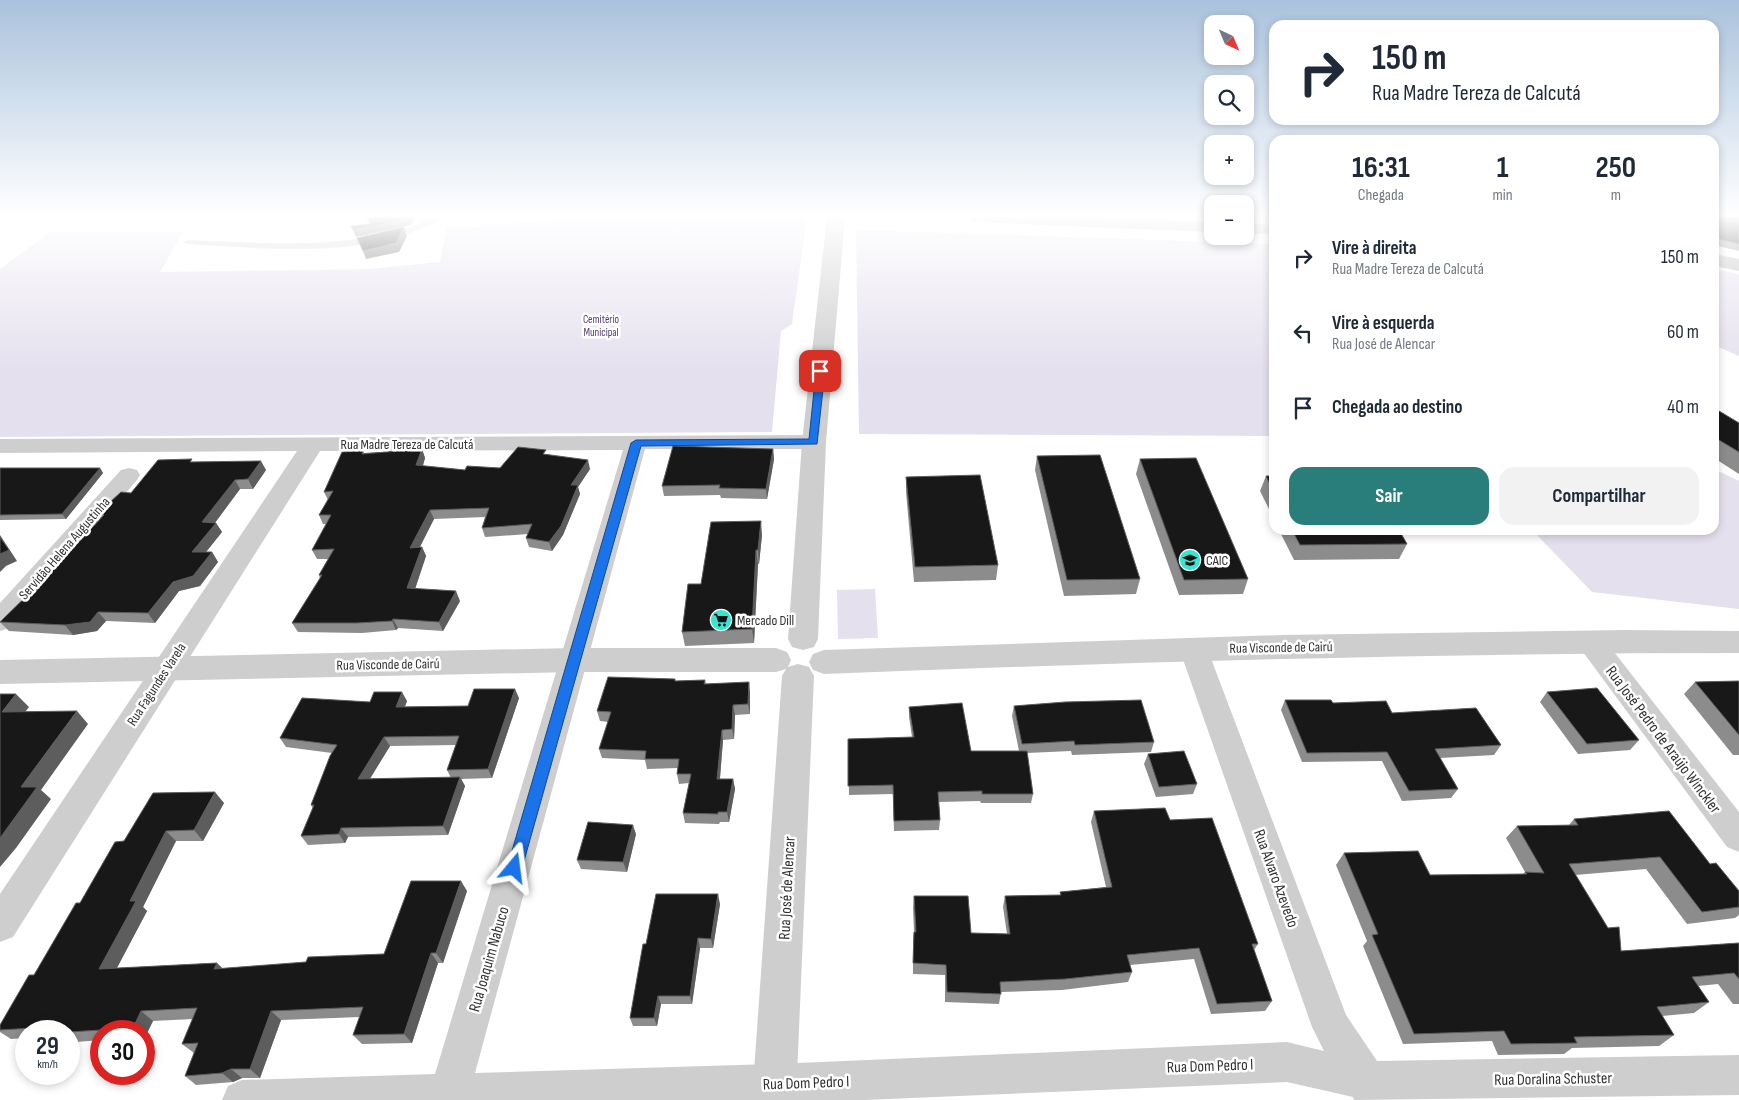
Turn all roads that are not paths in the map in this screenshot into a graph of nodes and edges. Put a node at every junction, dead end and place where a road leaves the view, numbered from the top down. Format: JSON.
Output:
{"nodes":[{"id":1,"x":831,"y":268,"type":"edge"},
{"id":2,"x":814,"y":442,"type":"junction"},
{"id":3,"x":636,"y":443,"type":"junction"},
{"id":4,"x":313,"y":444,"type":"junction"},
{"id":5,"x":0,"y":446,"type":"edge"},
{"id":6,"x":129,"y":475,"type":"dead end"},
{"id":7,"x":0,"y":621,"type":"edge"},
{"id":8,"x":1590,"y":641,"type":"junction"},
{"id":9,"x":1739,"y":642,"type":"edge"},
{"id":10,"x":1193,"y":648,"type":"junction"},
{"id":11,"x":574,"y":660,"type":"junction"},
{"id":12,"x":799,"y":666,"type":"junction"},
{"id":13,"x":166,"y":668,"type":"junction"},
{"id":14,"x":0,"y":672,"type":"edge"},
{"id":15,"x":1739,"y":836,"type":"edge"},
{"id":16,"x":0,"y":925,"type":"edge"},
{"id":17,"x":1739,"y":1075,"type":"edge"},
{"id":18,"x":1371,"y":1090,"type":"edge"},
{"id":19,"x":774,"y":1092,"type":"edge"},
{"id":20,"x":448,"y":1097,"type":"edge"},
{"id":21,"x":242,"y":1100,"type":"edge"}],
"edges":[{"from":1,"to":2,"type":"street"},
{"from":2,"to":3,"type":"street","name":"Rua Madre Tereza de Calcutá"},
{"from":2,"to":12,"type":"street"},
{"from":3,"to":4,"type":"street","name":"Rua Madre Tereza de Calcutá"},
{"from":3,"to":11,"type":"street","name":"Rua Joaquim Nabuco"},
{"from":4,"to":5,"type":"street","name":"Rua Madre Tereza de Calcutá"},
{"from":4,"to":13,"type":"street","name":"Rua Fagundes Varela"},
{"from":6,"to":7,"type":"street","name":"Servidão Helena Augustinha"},
{"from":8,"to":9,"type":"street","name":"Rua Visconde de Cairú"},
{"from":8,"to":10,"type":"street","name":"Rua Visconde de Cairú"},
{"from":8,"to":15,"type":"street","name":"Rua José Pedro de Araújo Winckler"},
{"from":10,"to":12,"type":"street","name":"Rua Visconde de Cairú"},
{"from":10,"to":18,"type":"street","name":"Rua Alvaro Azevedo"},
{"from":11,"to":12,"type":"street","name":"Rua Visconde de Cairú"},
{"from":11,"to":13,"type":"street","name":"Rua Visconde de Cairú"},
{"from":11,"to":20,"type":"street","name":"Rua Joaquim Nabuco"},
{"from":12,"to":19,"type":"street","name":"Rua José de Alencar"},
{"from":13,"to":14,"type":"street","name":"Rua Visconde de Cairú"},
{"from":13,"to":16,"type":"street","name":"Rua Fagundes Varela"},
{"from":17,"to":18,"type":"street","name":"Rua Doralina Schuster"},
{"from":18,"to":19,"type":"street","name":"Rua Dom Pedro I"},
{"from":19,"to":20,"type":"street","name":"Rua Dom Pedro I"},
{"from":20,"to":21,"type":"street","name":"Rua Dom Pedro I"}]}
